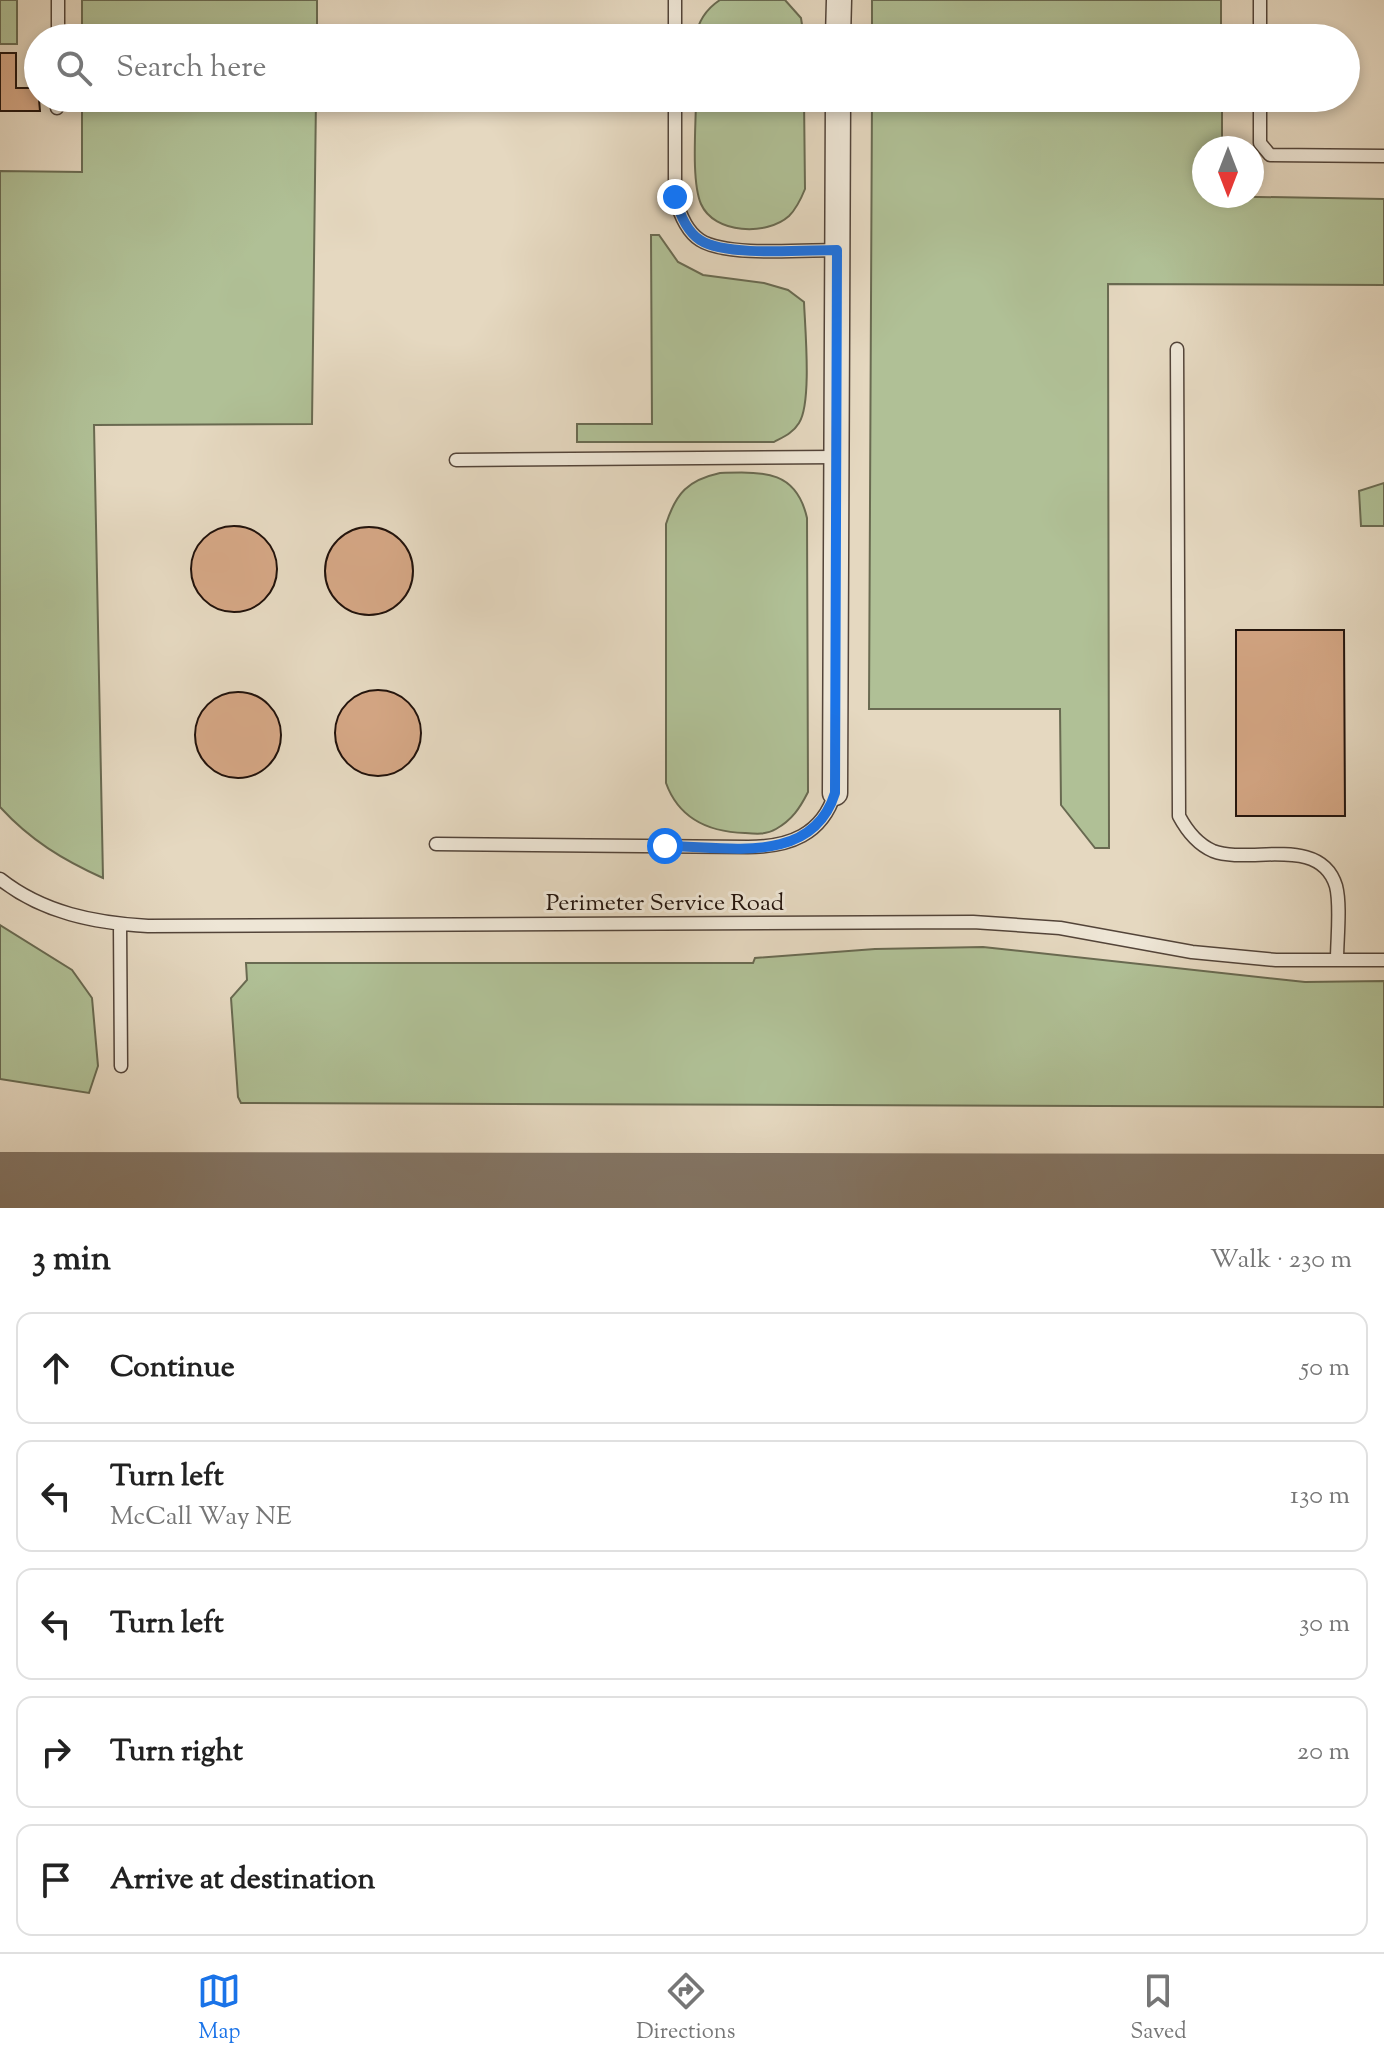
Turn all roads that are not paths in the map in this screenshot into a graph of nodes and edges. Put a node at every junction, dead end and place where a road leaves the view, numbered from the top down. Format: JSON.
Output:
{"nodes":[{"id":1,"x":58,"y":0,"type":"edge"},
{"id":2,"x":675,"y":0,"type":"edge"},
{"id":3,"x":839,"y":0,"type":"edge"},
{"id":4,"x":1260,"y":0,"type":"edge"},
{"id":5,"x":58,"y":24,"type":"edge"},
{"id":6,"x":675,"y":24,"type":"edge"},
{"id":7,"x":838,"y":24,"type":"edge"},
{"id":8,"x":1260,"y":24,"type":"edge"},
{"id":9,"x":675,"y":112,"type":"edge"},
{"id":10,"x":838,"y":112,"type":"edge"},
{"id":11,"x":1260,"y":112,"type":"edge"},
{"id":12,"x":1384,"y":156,"type":"edge"},
{"id":13,"x":837,"y":250,"type":"junction"},
{"id":14,"x":1177,"y":349,"type":"dead end"},
{"id":15,"x":837,"y":457,"type":"junction"},
{"id":16,"x":456,"y":460,"type":"dead end"},
{"id":17,"x":835,"y":793,"type":"joint"},
{"id":18,"x":436,"y":844,"type":"dead end"},
{"id":19,"x":0,"y":879,"type":"edge"},
{"id":20,"x":120,"y":924,"type":"junction"},
{"id":21,"x":1337,"y":960,"type":"junction"},
{"id":22,"x":1384,"y":960,"type":"edge"},
{"id":23,"x":121,"y":1066,"type":"dead end"}],
"edges":[{"from":1,"to":5,"type":"lane"},
{"from":2,"to":6,"type":"lane"},
{"from":3,"to":7,"type":"street"},
{"from":4,"to":8,"type":"lane"},
{"from":9,"to":13,"type":"lane"},
{"from":10,"to":13,"type":"street"},
{"from":11,"to":12,"type":"lane"},
{"from":13,"to":15,"type":"street"},
{"from":14,"to":21,"type":"lane"},
{"from":15,"to":16,"type":"lane"},
{"from":15,"to":17,"type":"street"},
{"from":17,"to":18,"type":"lane"},
{"from":19,"to":20,"type":"lane","name":"Perimeter Service Road"},
{"from":20,"to":21,"type":"lane","name":"Perimeter Service Road"},
{"from":20,"to":23,"type":"lane"},
{"from":21,"to":22,"type":"lane","name":"Perimeter Service Road"}]}
